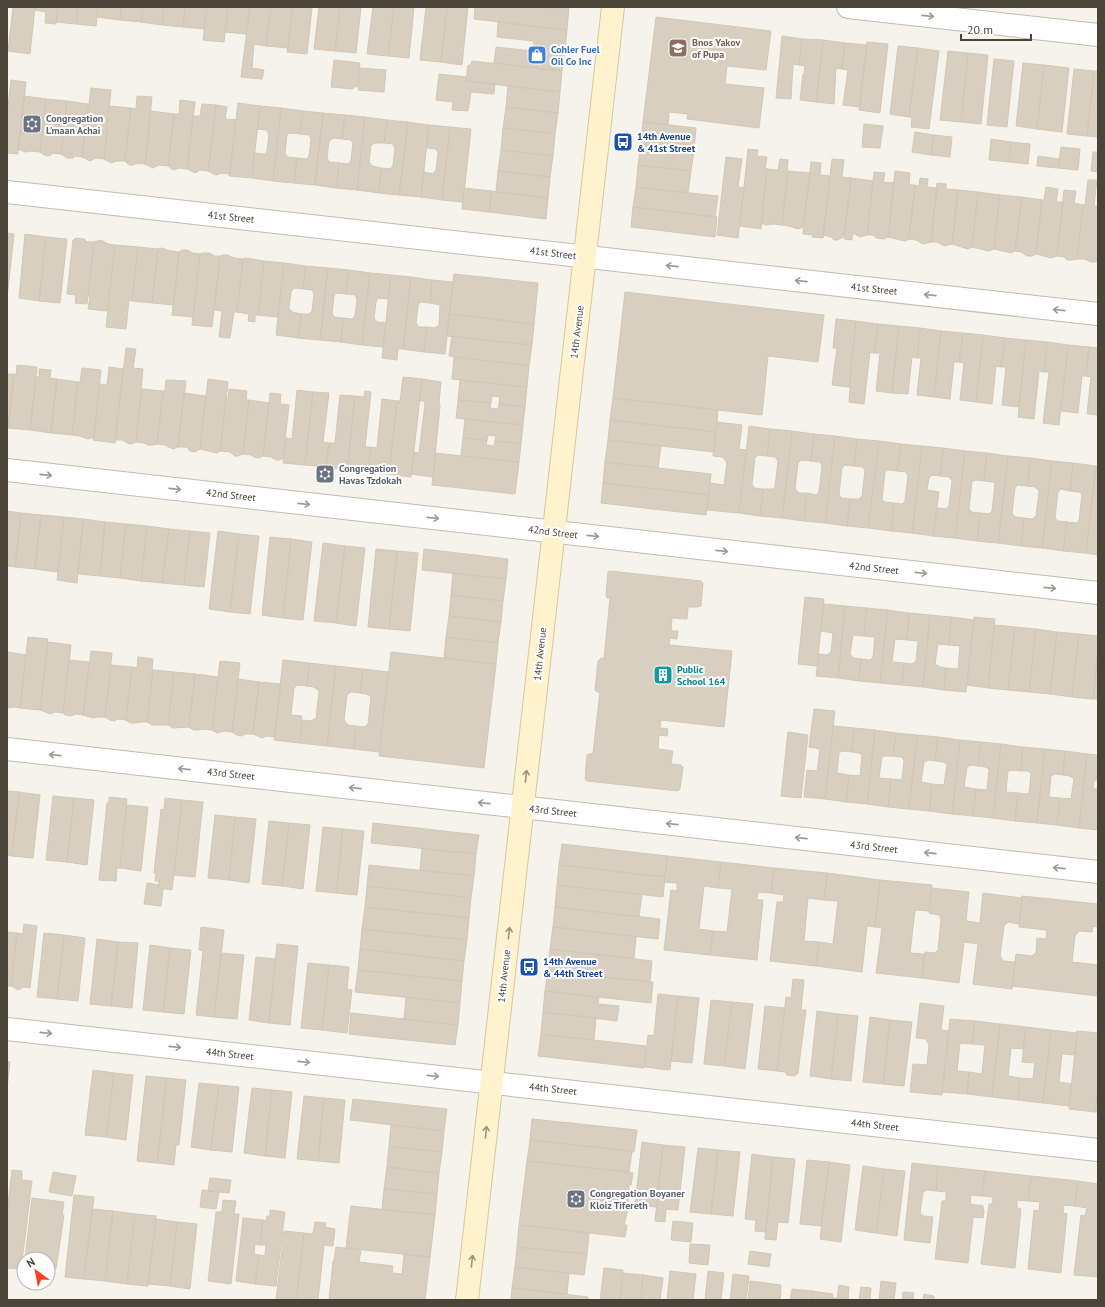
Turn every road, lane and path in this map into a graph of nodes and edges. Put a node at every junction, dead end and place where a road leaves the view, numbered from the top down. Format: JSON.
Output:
{"nodes":[{"id":1,"x":613,"y":7,"type":"edge"},
{"id":2,"x":848,"y":7,"type":"edge"},
{"id":3,"x":1098,"y":35,"type":"edge"},
{"id":4,"x":7,"y":192,"type":"edge"},
{"id":5,"x":586,"y":256,"type":"junction"},
{"id":6,"x":1098,"y":314,"type":"edge"},
{"id":7,"x":7,"y":470,"type":"edge"},
{"id":8,"x":554,"y":532,"type":"junction"},
{"id":9,"x":1098,"y":593,"type":"edge"},
{"id":10,"x":7,"y":749,"type":"edge"},
{"id":11,"x":523,"y":807,"type":"junction"},
{"id":12,"x":1098,"y":872,"type":"edge"},
{"id":13,"x":7,"y":1029,"type":"edge"},
{"id":14,"x":492,"y":1083,"type":"junction"},
{"id":15,"x":1098,"y":1150,"type":"edge"},
{"id":16,"x":467,"y":1300,"type":"edge"}],
"edges":[{"from":1,"to":5,"type":"main road","name":"14th Avenue"},
{"from":2,"to":3,"type":"street","one_way":true},
{"from":4,"to":5,"type":"street","name":"41st Street"},
{"from":6,"to":5,"type":"street","name":"41st Street","one_way":true},
{"from":5,"to":8,"type":"main road","name":"14th Avenue"},
{"from":7,"to":8,"type":"street","name":"42nd Street","one_way":true},
{"from":8,"to":9,"type":"street","name":"42nd Street","one_way":true},
{"from":11,"to":8,"type":"main road","name":"14th Avenue","one_way":true},
{"from":11,"to":10,"type":"street","name":"43rd Street","one_way":true},
{"from":12,"to":11,"type":"street","name":"43rd Street","one_way":true},
{"from":14,"to":11,"type":"main road","name":"14th Avenue","one_way":true},
{"from":13,"to":14,"type":"street","name":"44th Street","one_way":true},
{"from":14,"to":15,"type":"street","name":"44th Street"},
{"from":16,"to":14,"type":"main road","name":"14th Avenue","one_way":true}]}
